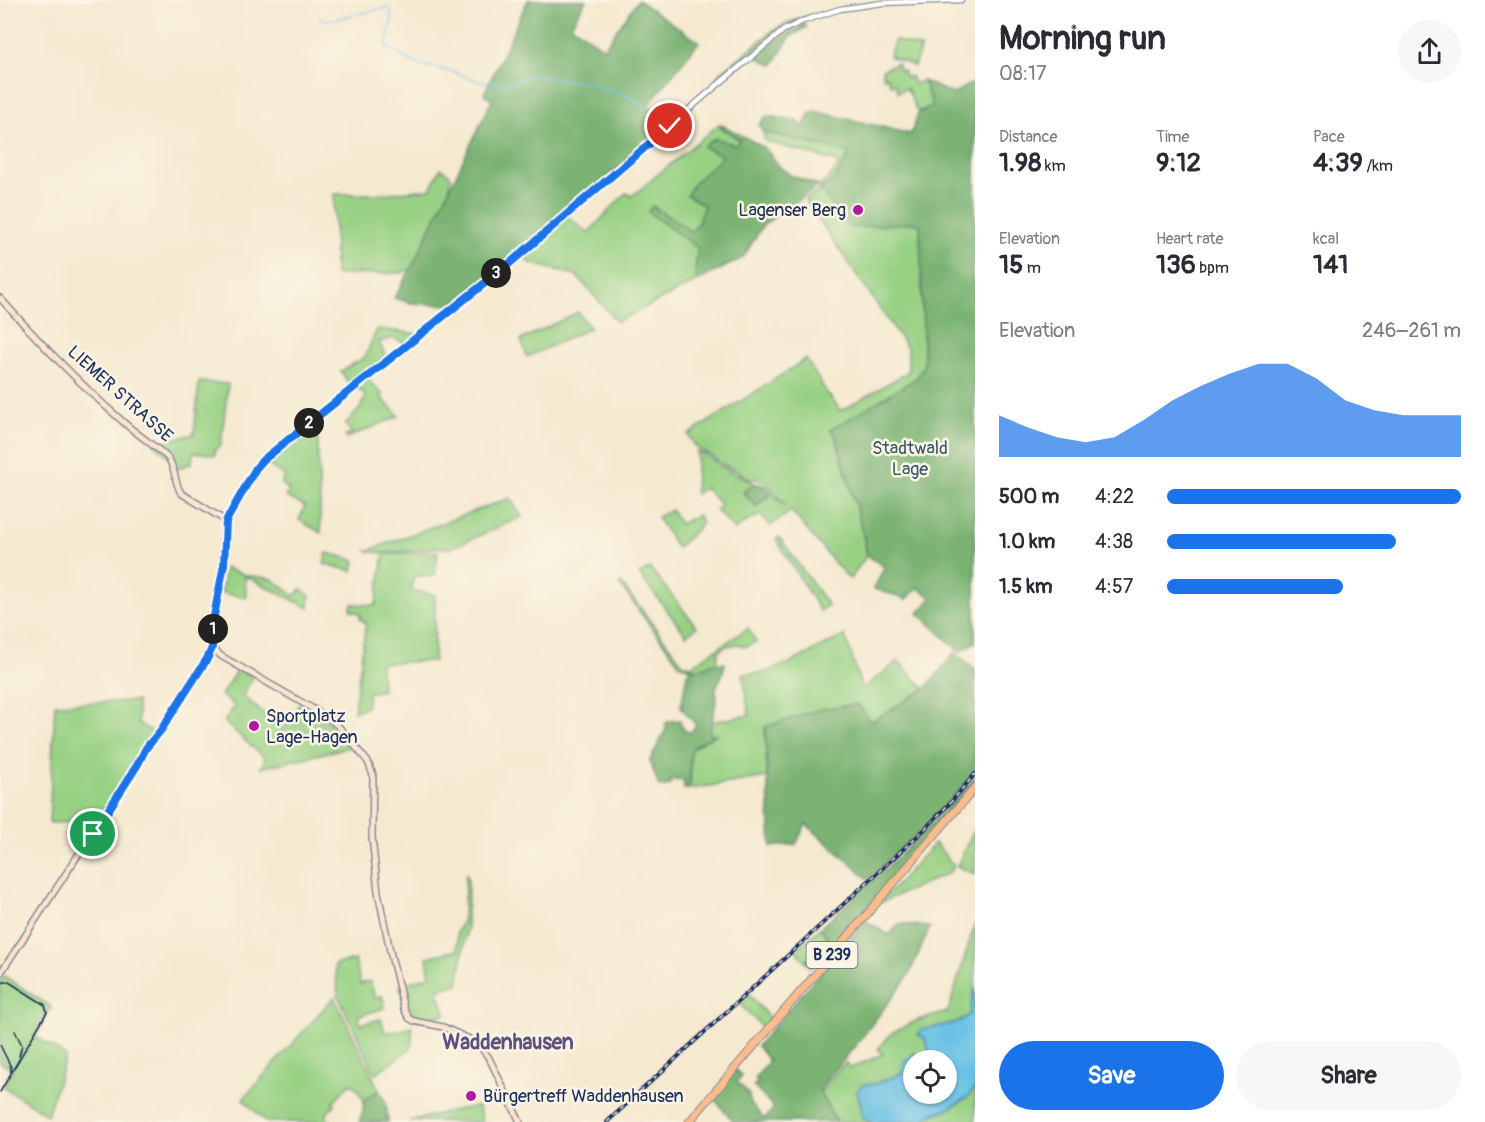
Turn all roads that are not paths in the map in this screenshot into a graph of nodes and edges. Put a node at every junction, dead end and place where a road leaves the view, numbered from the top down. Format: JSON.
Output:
{"nodes":[{"id":1,"x":961,"y":0,"type":"edge"},
{"id":2,"x":0,"y":298,"type":"edge"},
{"id":3,"x":226,"y":521,"type":"junction"},
{"id":4,"x":212,"y":648,"type":"junction"},
{"id":5,"x":975,"y":788,"type":"edge"},
{"id":6,"x":0,"y":974,"type":"edge"},
{"id":7,"x":520,"y":1122,"type":"edge"},
{"id":8,"x":688,"y":1122,"type":"edge"}],
"edges":[{"from":1,"to":3,"type":"street"},
{"from":2,"to":3,"type":"main road","name":"LIEMER STRASSE"},
{"from":3,"to":4,"type":"main road"},
{"from":4,"to":6,"type":"main road"},
{"from":4,"to":7,"type":"main road"},
{"from":5,"to":8,"type":"main road","number":"B 239"}]}
